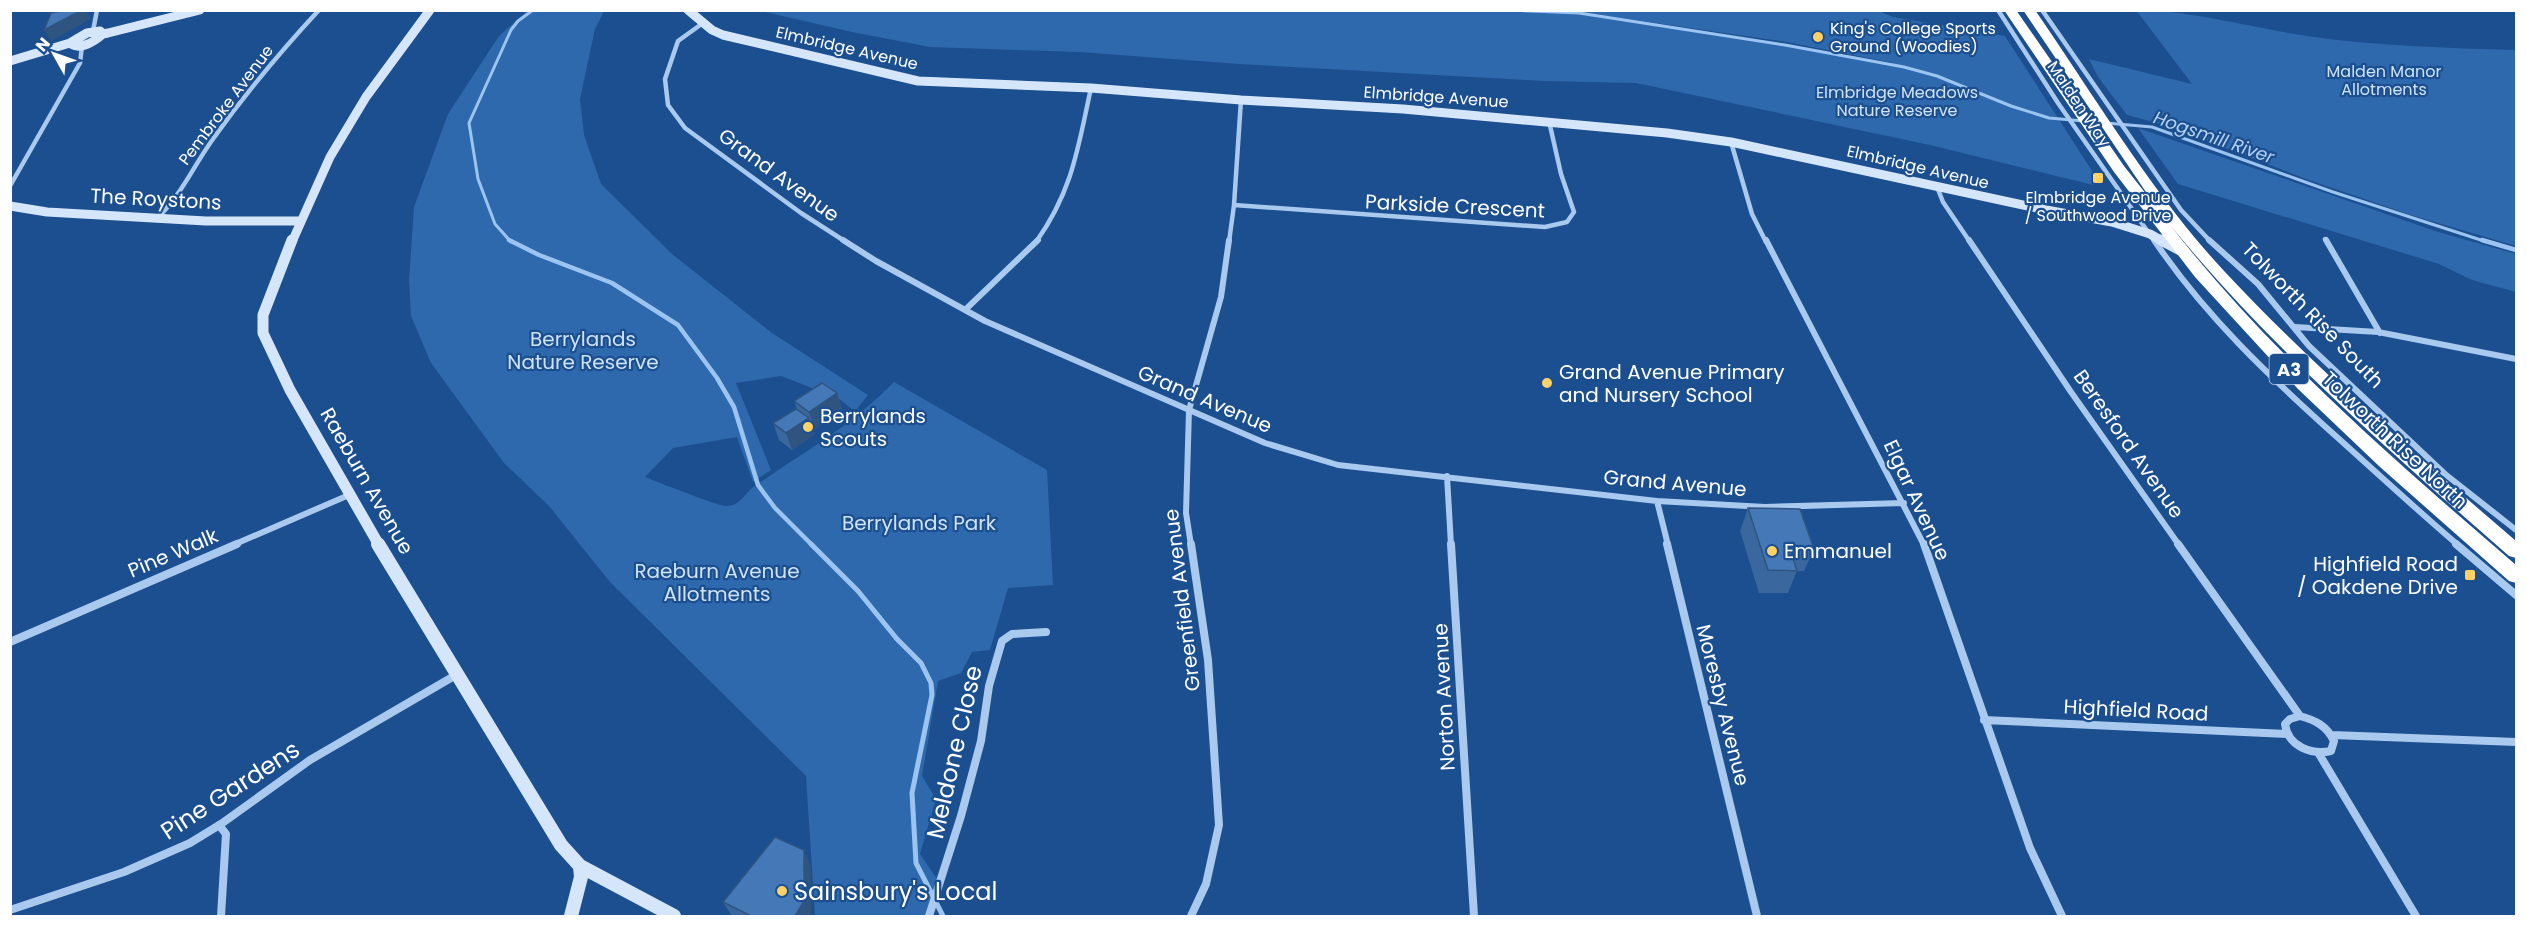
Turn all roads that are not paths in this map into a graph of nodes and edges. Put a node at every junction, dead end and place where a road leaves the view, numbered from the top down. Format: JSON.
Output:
{"nodes":[{"id":1,"x":97,"y":10,"type":"edge"},
{"id":2,"x":200,"y":10,"type":"edge"},
{"id":3,"x":319,"y":10,"type":"edge"},
{"id":4,"x":430,"y":10,"type":"edge"},
{"id":5,"x":688,"y":10,"type":"edge"},
{"id":6,"x":1998,"y":10,"type":"edge"},
{"id":7,"x":2010,"y":10,"type":"edge"},
{"id":8,"x":2029,"y":10,"type":"edge"},
{"id":9,"x":2042,"y":10,"type":"edge"},
{"id":10,"x":703,"y":23,"type":"junction"},
{"id":11,"x":93,"y":31,"type":"junction"},
{"id":12,"x":103,"y":34,"type":"junction"},
{"id":13,"x":70,"y":43,"type":"junction"},
{"id":14,"x":82,"y":46,"type":"junction"},
{"id":15,"x":10,"y":61,"type":"edge"},
{"id":16,"x":1091,"y":88,"type":"junction"},
{"id":17,"x":1241,"y":100,"type":"junction"},
{"id":18,"x":1549,"y":121,"type":"junction"},
{"id":19,"x":2086,"y":132,"type":"junction"},
{"id":20,"x":2121,"y":134,"type":"junction"},
{"id":21,"x":1731,"y":142,"type":"junction"},
{"id":22,"x":10,"y":186,"type":"edge"},
{"id":23,"x":1937,"y":188,"type":"junction"},
{"id":24,"x":10,"y":206,"type":"edge"},
{"id":25,"x":1234,"y":206,"type":"junction"},
{"id":26,"x":157,"y":218,"type":"junction"},
{"id":27,"x":2130,"y":218,"type":"junction"},
{"id":28,"x":300,"y":221,"type":"junction"},
{"id":29,"x":2112,"y":222,"type":"junction"},
{"id":30,"x":2150,"y":234,"type":"junction"},
{"id":31,"x":2325,"y":239,"type":"dead end"},
{"id":32,"x":2180,"y":250,"type":"junction"},
{"id":33,"x":965,"y":310,"type":"junction"},
{"id":34,"x":2295,"y":327,"type":"junction"},
{"id":35,"x":2380,"y":333,"type":"junction"},
{"id":36,"x":2517,"y":358,"type":"edge"},
{"id":37,"x":1189,"y":410,"type":"junction"},
{"id":38,"x":1447,"y":476,"type":"junction"},
{"id":39,"x":349,"y":495,"type":"junction"},
{"id":40,"x":1657,"y":501,"type":"junction"},
{"id":41,"x":1904,"y":503,"type":"junction"},
{"id":42,"x":2517,"y":530,"type":"edge"},
{"id":43,"x":2517,"y":551,"type":"edge"},
{"id":44,"x":2517,"y":576,"type":"edge"},
{"id":45,"x":2517,"y":595,"type":"edge"},
{"id":46,"x":1046,"y":632,"type":"dead end"},
{"id":47,"x":10,"y":642,"type":"edge"},
{"id":48,"x":457,"y":674,"type":"junction"},
{"id":49,"x":2300,"y":716,"type":"junction"},
{"id":50,"x":1984,"y":720,"type":"junction"},
{"id":51,"x":2286,"y":734,"type":"junction"},
{"id":52,"x":2332,"y":735,"type":"junction"},
{"id":53,"x":2517,"y":742,"type":"edge"},
{"id":54,"x":2319,"y":754,"type":"junction"},
{"id":55,"x":219,"y":825,"type":"junction"},
{"id":56,"x":580,"y":866,"type":"junction"},
{"id":57,"x":10,"y":910,"type":"edge"},
{"id":58,"x":930,"y":915,"type":"edge"},
{"id":59,"x":221,"y":916,"type":"edge"},
{"id":60,"x":571,"y":916,"type":"edge"},
{"id":61,"x":674,"y":916,"type":"edge"},
{"id":62,"x":1191,"y":916,"type":"edge"},
{"id":63,"x":1474,"y":916,"type":"edge"},
{"id":64,"x":1757,"y":916,"type":"edge"},
{"id":65,"x":2062,"y":916,"type":"edge"},
{"id":66,"x":2416,"y":916,"type":"edge"}],
"edges":[{"from":1,"to":11,"type":"street"},
{"from":2,"to":12,"type":"street"},
{"from":3,"to":26,"type":"street","name":"Pembroke Avenue"},
{"from":4,"to":28,"type":"street","name":"Raeburn Avenue"},
{"from":5,"to":10,"type":"street","name":"Elmbridge Avenue"},
{"from":6,"to":19,"type":"street","name":"Malden Way"},
{"from":7,"to":19,"type":"highway","name":"Malden Way","number":"A3"},
{"from":8,"to":20,"type":"highway","name":"Malden Way","number":"A3"},
{"from":9,"to":20,"type":"street","name":"Malden Way"},
{"from":10,"to":16,"type":"street","name":"Elmbridge Avenue"},
{"from":10,"to":33,"type":"street","name":"Grand Avenue"},
{"from":11,"to":12,"type":"street"},
{"from":11,"to":13,"type":"street"},
{"from":12,"to":14,"type":"street"},
{"from":13,"to":14,"type":"street"},
{"from":13,"to":15,"type":"street"},
{"from":14,"to":22,"type":"street"},
{"from":16,"to":17,"type":"street","name":"Elmbridge Avenue"},
{"from":16,"to":33,"type":"street"},
{"from":17,"to":18,"type":"street","name":"Elmbridge Avenue"},
{"from":17,"to":25,"type":"street","name":"Greenfield Avenue"},
{"from":18,"to":21,"type":"street","name":"Elmbridge Avenue"},
{"from":18,"to":25,"type":"street","name":"Parkside Crescent"},
{"from":19,"to":27,"type":"street","name":"Malden Way"},
{"from":19,"to":32,"type":"highway","name":"Tolworth Rise North","number":"A3"},
{"from":20,"to":34,"type":"street","name":"Tolworth Rise South"},
{"from":20,"to":43,"type":"highway","name":"Tolworth Rise South","number":"A3"},
{"from":21,"to":23,"type":"street","name":"Elmbridge Avenue"},
{"from":21,"to":41,"type":"street","name":"Elgar Avenue"},
{"from":23,"to":29,"type":"street","name":"Elmbridge Avenue"},
{"from":23,"to":49,"type":"street","name":"Beresford Avenue"},
{"from":24,"to":26,"type":"street","name":"The Roystons"},
{"from":25,"to":37,"type":"street","name":"Greenfield Avenue"},
{"from":26,"to":28,"type":"street","name":"The Roystons"},
{"from":27,"to":29,"type":"street"},
{"from":27,"to":30,"type":"street","name":"Malden Way"},
{"from":28,"to":39,"type":"street","name":"Raeburn Avenue"},
{"from":29,"to":30,"type":"street","name":"Elmbridge Avenue"},
{"from":30,"to":32,"type":"street","name":"Elmbridge Avenue"},
{"from":30,"to":45,"type":"street","name":"Tolworth Rise North"},
{"from":31,"to":35,"type":"street"},
{"from":32,"to":44,"type":"highway","name":"Tolworth Rise North","number":"A3"},
{"from":33,"to":37,"type":"street","name":"Grand Avenue"},
{"from":34,"to":35,"type":"street"},
{"from":34,"to":42,"type":"street","name":"Tolworth Rise South"},
{"from":35,"to":36,"type":"street"},
{"from":37,"to":38,"type":"street","name":"Grand Avenue"},
{"from":37,"to":62,"type":"street","name":"Greenfield Avenue"},
{"from":38,"to":40,"type":"street","name":"Grand Avenue"},
{"from":38,"to":63,"type":"street","name":"Norton Avenue"},
{"from":39,"to":47,"type":"street","name":"Pine Walk"},
{"from":39,"to":48,"type":"street","name":"Raeburn Avenue"},
{"from":40,"to":41,"type":"street","name":"Grand Avenue"},
{"from":40,"to":64,"type":"street","name":"Moresby Avenue"},
{"from":41,"to":50,"type":"street","name":"Elgar Avenue"},
{"from":46,"to":58,"type":"street","name":"Meldone Close"},
{"from":48,"to":55,"type":"street","name":"Pine Gardens"},
{"from":48,"to":56,"type":"street","name":"Raeburn Avenue"},
{"from":49,"to":51,"type":"street"},
{"from":49,"to":52,"type":"street"},
{"from":50,"to":51,"type":"street","name":"Highfield Road"},
{"from":50,"to":65,"type":"street","name":"Elgar Avenue"},
{"from":51,"to":54,"type":"street"},
{"from":52,"to":53,"type":"street"},
{"from":52,"to":54,"type":"street"},
{"from":54,"to":66,"type":"street"},
{"from":55,"to":57,"type":"street","name":"Pine Gardens"},
{"from":55,"to":59,"type":"street"},
{"from":56,"to":60,"type":"street"},
{"from":56,"to":61,"type":"street","name":"Raeburn Avenue"}]}
